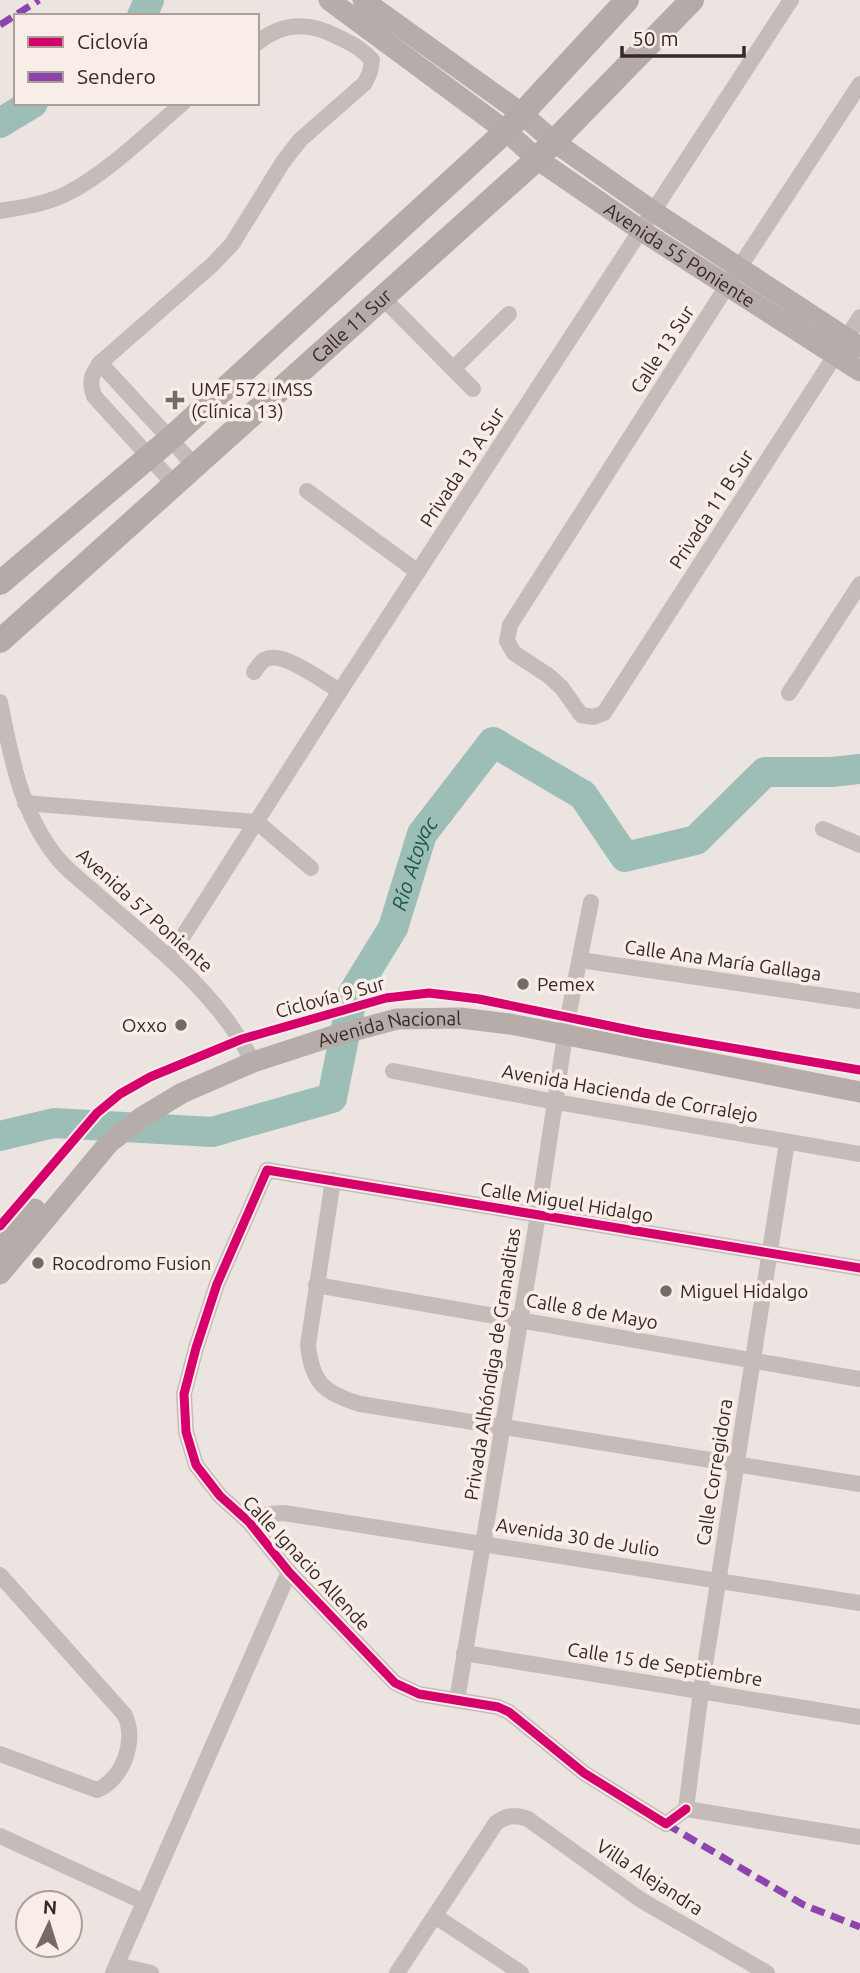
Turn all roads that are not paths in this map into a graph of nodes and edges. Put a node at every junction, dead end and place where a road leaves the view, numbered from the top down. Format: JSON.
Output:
{"nodes":[{"id":1,"x":329,"y":0,"type":"edge"},
{"id":2,"x":363,"y":0,"type":"edge"},
{"id":3,"x":627,"y":0,"type":"edge"},
{"id":4,"x":692,"y":0,"type":"edge"},
{"id":5,"x":791,"y":0,"type":"edge"},
{"id":6,"x":259,"y":42,"type":"edge"},
{"id":7,"x":860,"y":84,"type":"edge"},
{"id":8,"x":181,"y":105,"type":"edge"},
{"id":9,"x":513,"y":122,"type":"junction"},
{"id":10,"x":545,"y":150,"type":"junction"},
{"id":11,"x":0,"y":211,"type":"edge"},
{"id":12,"x":654,"y":212,"type":"junction"},
{"id":13,"x":642,"y":231,"type":"junction"},
{"id":14,"x":740,"y":268,"type":"junction"},
{"id":15,"x":727,"y":286,"type":"junction"},
{"id":16,"x":382,"y":297,"type":"junction"},
{"id":17,"x":509,"y":314,"type":"dead end"},
{"id":18,"x":860,"y":317,"type":"edge"},
{"id":19,"x":847,"y":347,"type":"edge"},
{"id":20,"x":100,"y":363,"type":"junction"},
{"id":21,"x":453,"y":369,"type":"junction"},
{"id":22,"x":860,"y":371,"type":"edge"},
{"id":23,"x":472,"y":389,"type":"dead end"},
{"id":24,"x":170,"y":439,"type":"junction"},
{"id":25,"x":149,"y":457,"type":"junction"},
{"id":26,"x":195,"y":466,"type":"junction"},
{"id":27,"x":174,"y":484,"type":"junction"},
{"id":28,"x":307,"y":491,"type":"dead end"},
{"id":29,"x":418,"y":572,"type":"junction"},
{"id":30,"x":0,"y":583,"type":"edge"},
{"id":31,"x":860,"y":584,"type":"edge"},
{"id":32,"x":0,"y":641,"type":"edge"},
{"id":33,"x":254,"y":672,"type":"dead end"},
{"id":34,"x":340,"y":691,"type":"junction"},
{"id":35,"x":789,"y":692,"type":"dead end"},
{"id":36,"x":0,"y":702,"type":"edge"},
{"id":37,"x":593,"y":717,"type":"joint"},
{"id":38,"x":25,"y":803,"type":"junction"},
{"id":39,"x":257,"y":822,"type":"junction"},
{"id":40,"x":822,"y":829,"type":"dead end"},
{"id":41,"x":860,"y":845,"type":"edge"},
{"id":42,"x":311,"y":868,"type":"dead end"},
{"id":43,"x":591,"y":902,"type":"dead end"},
{"id":44,"x":169,"y":958,"type":"junction"},
{"id":45,"x":580,"y":960,"type":"junction"},
{"id":46,"x":860,"y":1001,"type":"edge"},
{"id":47,"x":566,"y":1028,"type":"junction"},
{"id":48,"x":250,"y":1056,"type":"junction"},
{"id":49,"x":393,"y":1071,"type":"dead end"},
{"id":50,"x":860,"y":1078,"type":"edge"},
{"id":51,"x":860,"y":1092,"type":"edge"},
{"id":52,"x":555,"y":1102,"type":"junction"},
{"id":53,"x":103,"y":1139,"type":"junction"},
{"id":54,"x":787,"y":1142,"type":"junction"},
{"id":55,"x":860,"y":1154,"type":"edge"},
{"id":56,"x":267,"y":1170,"type":"joint"},
{"id":57,"x":333,"y":1180,"type":"junction"},
{"id":58,"x":538,"y":1215,"type":"junction"},
{"id":59,"x":0,"y":1250,"type":"edge"},
{"id":60,"x":769,"y":1253,"type":"junction"},
{"id":61,"x":860,"y":1268,"type":"edge"},
{"id":62,"x":0,"y":1274,"type":"edge"},
{"id":63,"x":316,"y":1284,"type":"junction"},
{"id":64,"x":521,"y":1320,"type":"junction"},
{"id":65,"x":753,"y":1361,"type":"junction"},
{"id":66,"x":860,"y":1379,"type":"edge"},
{"id":67,"x":503,"y":1426,"type":"junction"},
{"id":68,"x":737,"y":1464,"type":"junction"},
{"id":69,"x":860,"y":1484,"type":"edge"},
{"id":70,"x":248,"y":1522,"type":"junction"},
{"id":71,"x":483,"y":1544,"type":"junction"},
{"id":72,"x":289,"y":1572,"type":"junction"},
{"id":73,"x":0,"y":1575,"type":"edge"},
{"id":74,"x":719,"y":1580,"type":"junction"},
{"id":75,"x":860,"y":1603,"type":"edge"},
{"id":76,"x":464,"y":1653,"type":"junction"},
{"id":77,"x":701,"y":1691,"type":"junction"},
{"id":78,"x":457,"y":1700,"type":"junction"},
{"id":79,"x":860,"y":1717,"type":"edge"},
{"id":80,"x":0,"y":1754,"type":"edge"},
{"id":81,"x":686,"y":1809,"type":"junction"},
{"id":82,"x":860,"y":1837,"type":"edge"},
{"id":83,"x":2,"y":1841,"type":"edge"},
{"id":84,"x":144,"y":1902,"type":"junction"},
{"id":85,"x":435,"y":1916,"type":"junction"},
{"id":86,"x":115,"y":1969,"type":"edge"},
{"id":87,"x":151,"y":1973,"type":"edge"},
{"id":88,"x":397,"y":1973,"type":"edge"},
{"id":89,"x":521,"y":1973,"type":"edge"},
{"id":90,"x":767,"y":1973,"type":"edge"}],
"edges":[{"from":1,"to":9,"type":"main road"},
{"from":2,"to":9,"type":"main road"},
{"from":3,"to":9,"type":"main road","name":"Calle 11 Sur"},
{"from":4,"to":10,"type":"main road","name":"Calle 11 Sur"},
{"from":5,"to":12,"type":"street","name":"Privada 13 A Sur"},
{"from":6,"to":20,"type":"street"},
{"from":7,"to":14,"type":"street","name":"Calle 13 Sur"},
{"from":8,"to":11,"type":"street"},
{"from":9,"to":10,"type":"main road","name":"Avenida 55 Poniente"},
{"from":9,"to":24,"type":"main road","name":"Calle 11 Sur"},
{"from":10,"to":12,"type":"main road","name":"Avenida 55 Poniente"},
{"from":10,"to":13,"type":"main road","name":"Avenida 55 Poniente"},
{"from":10,"to":16,"type":"main road","name":"Calle 11 Sur"},
{"from":12,"to":13,"type":"street","name":"Privada 13 A Sur"},
{"from":12,"to":14,"type":"main road","name":"Avenida 55 Poniente"},
{"from":13,"to":15,"type":"main road","name":"Avenida 55 Poniente"},
{"from":13,"to":29,"type":"street","name":"Privada 13 A Sur"},
{"from":14,"to":15,"type":"street","name":"Calle 13 Sur"},
{"from":14,"to":19,"type":"main road","name":"Avenida 55 Poniente"},
{"from":15,"to":19,"type":"main road","name":"Avenida 55 Poniente"},
{"from":15,"to":37,"type":"street","name":"Calle 13 Sur"},
{"from":16,"to":21,"type":"street"},
{"from":16,"to":26,"type":"main road","name":"Calle 11 Sur"},
{"from":17,"to":21,"type":"street"},
{"from":18,"to":19,"type":"street","name":"Privada 11 B Sur"},
{"from":19,"to":22,"type":"main road","name":"Avenida 55 Poniente"},
{"from":19,"to":37,"type":"street","name":"Privada 11 B Sur"},
{"from":20,"to":24,"type":"street"},
{"from":20,"to":25,"type":"street"},
{"from":21,"to":23,"type":"street"},
{"from":24,"to":25,"type":"main road","name":"Calle 11 Sur"},
{"from":24,"to":26,"type":"street"},
{"from":25,"to":27,"type":"street"},
{"from":25,"to":30,"type":"main road","name":"Calle 11 Sur"},
{"from":26,"to":27,"type":"main road","name":"Calle 11 Sur"},
{"from":27,"to":32,"type":"main road","name":"Calle 11 Sur"},
{"from":28,"to":29,"type":"street"},
{"from":29,"to":34,"type":"street","name":"Privada 13 A Sur"},
{"from":31,"to":35,"type":"street"},
{"from":33,"to":34,"type":"street"},
{"from":34,"to":39,"type":"street","name":"Privada 13 A Sur"},
{"from":36,"to":38,"type":"street","name":"Avenida 57 Poniente"},
{"from":38,"to":39,"type":"street"},
{"from":38,"to":44,"type":"street","name":"Avenida 57 Poniente"},
{"from":39,"to":42,"type":"street"},
{"from":39,"to":44,"type":"street","name":"Privada 13 A Sur"},
{"from":40,"to":41,"type":"street"},
{"from":43,"to":45,"type":"street","name":"Privada Alhóndiga de Granaditas"},
{"from":44,"to":48,"type":"street","name":"Avenida 57 Poniente"},
{"from":45,"to":46,"type":"street","name":"Calle Ana María Gallaga"},
{"from":45,"to":47,"type":"street","name":"Privada Alhóndiga de Granaditas"},
{"from":47,"to":48,"type":"main road","name":"Avenida Nacional"},
{"from":47,"to":50,"type":"main road","name":"Avenida Nacional"},
{"from":47,"to":51,"type":"main road","name":"Avenida Nacional"},
{"from":47,"to":52,"type":"street","name":"Privada Alhóndiga de Granaditas"},
{"from":48,"to":53,"type":"main road","name":"Avenida Nacional"},
{"from":49,"to":52,"type":"street","name":"Avenida Hacienda de Corralejo"},
{"from":52,"to":54,"type":"street","name":"Avenida Hacienda de Corralejo"},
{"from":52,"to":58,"type":"street","name":"Privada Alhóndiga de Granaditas"},
{"from":53,"to":59,"type":"main road","name":"Avenida Nacional"},
{"from":53,"to":62,"type":"main road","name":"Avenida Nacional"},
{"from":54,"to":55,"type":"street","name":"Avenida Hacienda de Corralejo"},
{"from":54,"to":60,"type":"street","name":"Calle Corregidora"},
{"from":56,"to":57,"type":"street","name":"Calle Miguel Hidalgo"},
{"from":56,"to":70,"type":"street","name":"Calle Ignacio Allende"},
{"from":57,"to":58,"type":"street","name":"Calle Miguel Hidalgo"},
{"from":57,"to":63,"type":"street"},
{"from":58,"to":60,"type":"street","name":"Calle Miguel Hidalgo"},
{"from":58,"to":64,"type":"street","name":"Privada Alhóndiga de Granaditas"},
{"from":60,"to":61,"type":"street","name":"Calle Miguel Hidalgo"},
{"from":60,"to":65,"type":"street","name":"Calle Corregidora"},
{"from":63,"to":64,"type":"street","name":"Calle 8 de Mayo"},
{"from":63,"to":67,"type":"street"},
{"from":64,"to":65,"type":"street","name":"Calle 8 de Mayo"},
{"from":64,"to":67,"type":"street","name":"Privada Alhóndiga de Granaditas"},
{"from":65,"to":66,"type":"street","name":"Calle 8 de Mayo"},
{"from":65,"to":68,"type":"street","name":"Calle Corregidora"},
{"from":67,"to":68,"type":"street"},
{"from":67,"to":71,"type":"street","name":"Privada Alhóndiga de Granaditas"},
{"from":68,"to":69,"type":"street"},
{"from":68,"to":74,"type":"street","name":"Calle Corregidora"},
{"from":70,"to":71,"type":"street","name":"Avenida 30 de Julio"},
{"from":70,"to":72,"type":"street","name":"Calle Ignacio Allende"},
{"from":71,"to":74,"type":"street","name":"Avenida 30 de Julio"},
{"from":71,"to":76,"type":"street","name":"Privada Alhóndiga de Granaditas"},
{"from":72,"to":78,"type":"street","name":"Calle Ignacio Allende"},
{"from":72,"to":84,"type":"street","name":"Calle Ignacio Allende"},
{"from":73,"to":80,"type":"street"},
{"from":74,"to":75,"type":"street","name":"Avenida 30 de Julio"},
{"from":74,"to":77,"type":"street","name":"Calle Corregidora"},
{"from":76,"to":77,"type":"street","name":"Calle 15 de Septiembre"},
{"from":76,"to":78,"type":"street","name":"Privada Alhóndiga de Granaditas"},
{"from":77,"to":79,"type":"street","name":"Calle 15 de Septiembre"},
{"from":77,"to":81,"type":"street","name":"Calle Corregidora"},
{"from":78,"to":81,"type":"street","name":"Calle Ignacio Allende"},
{"from":81,"to":82,"type":"street"},
{"from":83,"to":84,"type":"street"},
{"from":84,"to":86,"type":"street","name":"Calle Ignacio Allende"},
{"from":85,"to":88,"type":"street"},
{"from":85,"to":89,"type":"street"},
{"from":85,"to":90,"type":"street","name":"Villa Alejandra"},
{"from":86,"to":87,"type":"street"}]}
